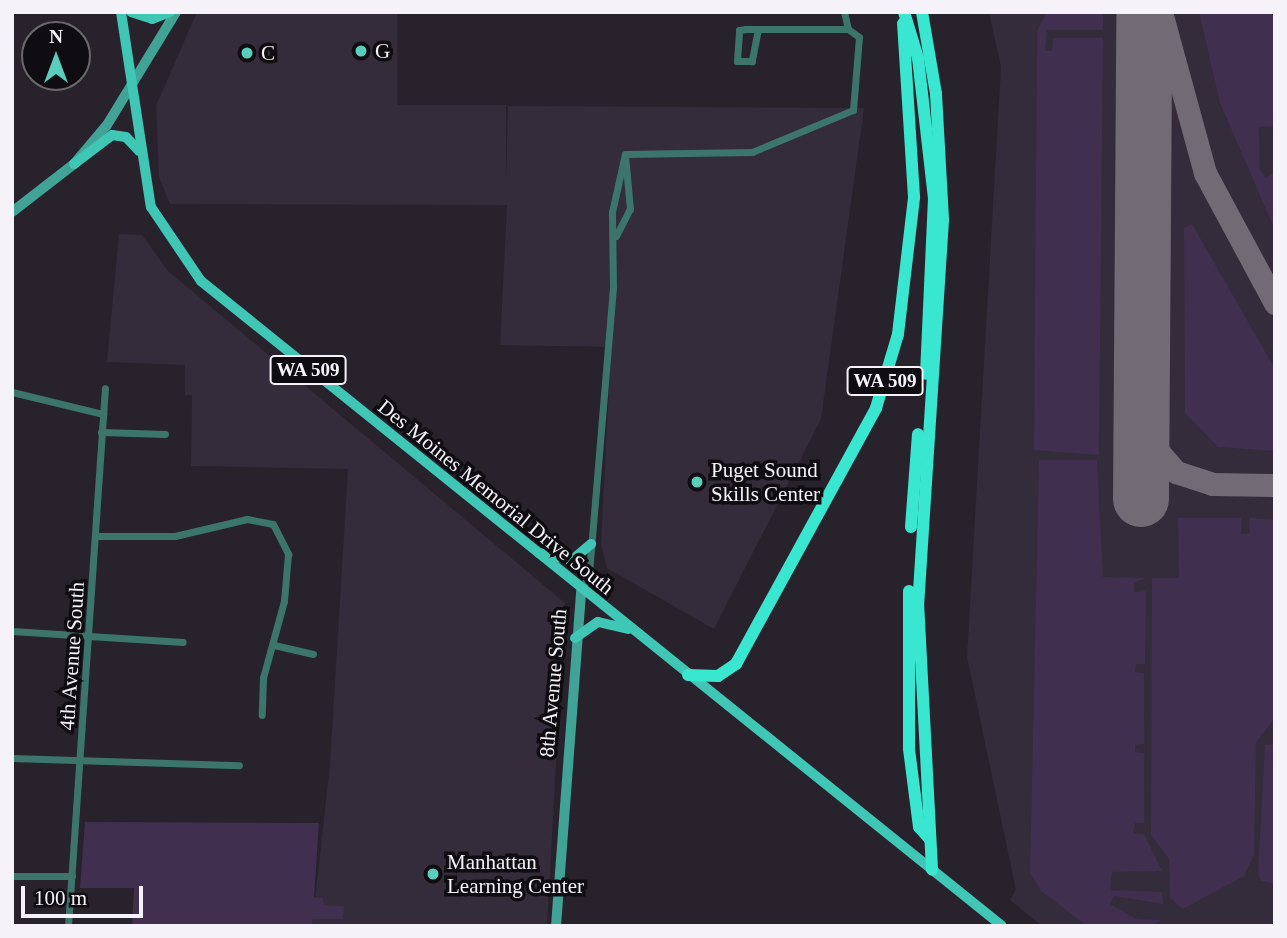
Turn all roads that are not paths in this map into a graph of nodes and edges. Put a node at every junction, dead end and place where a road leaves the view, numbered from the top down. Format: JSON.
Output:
{"nodes":[{"id":1,"x":121,"y":12,"type":"edge"},
{"id":2,"x":131,"y":12,"type":"edge"},
{"id":3,"x":170,"y":12,"type":"edge"},
{"id":4,"x":176,"y":12,"type":"edge"},
{"id":5,"x":844,"y":12,"type":"edge"},
{"id":6,"x":903,"y":12,"type":"edge"},
{"id":7,"x":922,"y":12,"type":"edge"},
{"id":8,"x":758,"y":29,"type":"junction"},
{"id":9,"x":848,"y":29,"type":"junction"},
{"id":10,"x":132,"y":89,"type":"junction"},
{"id":11,"x":139,"y":151,"type":"junction"},
{"id":12,"x":625,"y":154,"type":"junction"},
{"id":13,"x":74,"y":164,"type":"junction"},
{"id":14,"x":12,"y":212,"type":"edge"},
{"id":15,"x":616,"y":236,"type":"junction"},
{"id":16,"x":105,"y":388,"type":"dead end"},
{"id":17,"x":12,"y":392,"type":"edge"},
{"id":18,"x":103,"y":414,"type":"junction"},
{"id":19,"x":102,"y":432,"type":"junction"},
{"id":20,"x":165,"y":434,"type":"dead end"},
{"id":21,"x":96,"y":536,"type":"junction"},
{"id":22,"x":591,"y":544,"type":"junction"},
{"id":23,"x":530,"y":550,"type":"junction"},
{"id":24,"x":581,"y":591,"type":"junction"},
{"id":25,"x":12,"y":631,"type":"edge"},
{"id":26,"x":92,"y":631,"type":"junction"},
{"id":27,"x":634,"y":631,"type":"junction"},
{"id":28,"x":575,"y":638,"type":"junction"},
{"id":29,"x":183,"y":642,"type":"dead end"},
{"id":30,"x":274,"y":645,"type":"junction"},
{"id":31,"x":313,"y":654,"type":"dead end"},
{"id":32,"x":688,"y":675,"type":"junction"},
{"id":33,"x":262,"y":715,"type":"dead end"},
{"id":34,"x":12,"y":758,"type":"edge"},
{"id":35,"x":82,"y":758,"type":"junction"},
{"id":36,"x":239,"y":765,"type":"dead end"},
{"id":37,"x":929,"y":838,"type":"junction"},
{"id":38,"x":932,"y":870,"type":"junction"},
{"id":39,"x":12,"y":876,"type":"edge"},
{"id":40,"x":72,"y":876,"type":"junction"},
{"id":41,"x":68,"y":926,"type":"edge"},
{"id":42,"x":556,"y":926,"type":"edge"},
{"id":43,"x":1002,"y":926,"type":"edge"}],
"edges":[{"from":1,"to":10,"type":"main road","number":"WA 509"},
{"from":2,"to":3,"type":"main road"},
{"from":4,"to":10,"type":"street"},
{"from":5,"to":9,"type":"street"},
{"from":6,"to":32,"type":"highway","number":"WA 509"},
{"from":6,"to":37,"type":"highway"},
{"from":7,"to":37,"type":"highway"},
{"from":8,"to":8,"type":"street"},
{"from":8,"to":9,"type":"street"},
{"from":9,"to":12,"type":"street"},
{"from":10,"to":11,"type":"main road","name":"Des Moines Memorial Drive South","number":"WA 509"},
{"from":10,"to":13,"type":"street"},
{"from":11,"to":13,"type":"main road"},
{"from":11,"to":23,"type":"main road","name":"Des Moines Memorial Drive South","number":"WA 509"},
{"from":12,"to":15,"type":"street","name":"8th Avenue South"},
{"from":12,"to":15,"type":"street","name":"8th Avenue South"},
{"from":13,"to":14,"type":"street"},
{"from":15,"to":22,"type":"street","name":"8th Avenue South"},
{"from":16,"to":18,"type":"street","name":"4th Avenue South"},
{"from":17,"to":18,"type":"street"},
{"from":18,"to":19,"type":"street","name":"4th Avenue South"},
{"from":19,"to":20,"type":"street"},
{"from":19,"to":21,"type":"street","name":"4th Avenue South"},
{"from":21,"to":26,"type":"street","name":"4th Avenue South"},
{"from":21,"to":30,"type":"street"},
{"from":22,"to":23,"type":"main road"},
{"from":22,"to":24,"type":"street","name":"8th Avenue South"},
{"from":23,"to":24,"type":"main road","name":"Des Moines Memorial Drive South","number":"WA 509"},
{"from":24,"to":27,"type":"main road","name":"Des Moines Memorial Drive South","number":"WA 509"},
{"from":24,"to":28,"type":"street","name":"8th Avenue South"},
{"from":25,"to":26,"type":"street"},
{"from":26,"to":29,"type":"street"},
{"from":26,"to":35,"type":"street","name":"4th Avenue South"},
{"from":27,"to":28,"type":"main road"},
{"from":27,"to":32,"type":"main road","name":"Des Moines Memorial Drive South","number":"WA 509"},
{"from":28,"to":42,"type":"street","name":"8th Avenue South"},
{"from":30,"to":31,"type":"street"},
{"from":30,"to":33,"type":"street"},
{"from":32,"to":38,"type":"main road","name":"Des Moines Memorial Drive South","number":"WA 509"},
{"from":34,"to":35,"type":"street"},
{"from":35,"to":36,"type":"street"},
{"from":35,"to":40,"type":"street","name":"4th Avenue South"},
{"from":37,"to":38,"type":"highway"},
{"from":38,"to":43,"type":"main road","name":"Des Moines Memorial Drive South"},
{"from":39,"to":40,"type":"street"},
{"from":40,"to":41,"type":"street","name":"4th Avenue South"}]}
